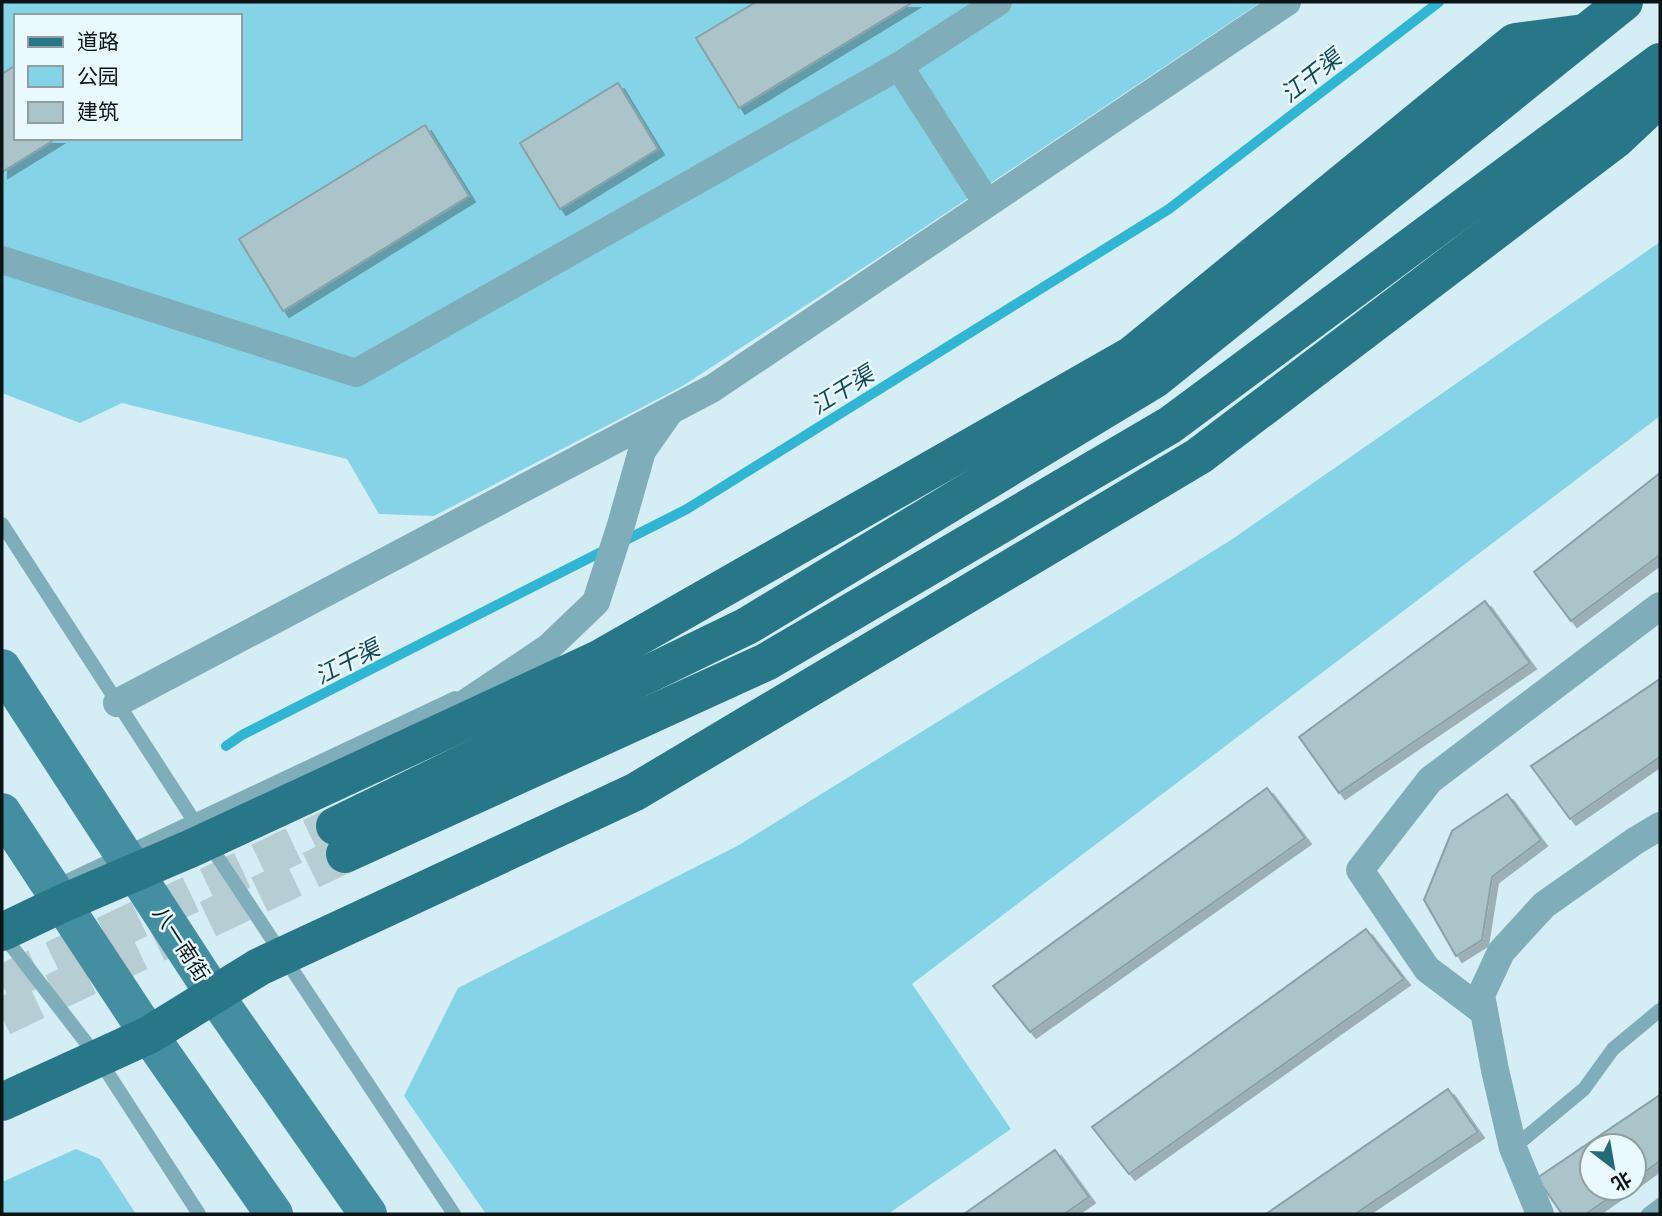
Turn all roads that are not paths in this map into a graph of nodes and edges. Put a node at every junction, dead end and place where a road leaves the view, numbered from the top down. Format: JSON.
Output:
{"nodes":[{"id":1,"x":998,"y":2,"type":"edge"},
{"id":2,"x":1287,"y":2,"type":"edge"},
{"id":3,"x":1624,"y":2,"type":"edge"},
{"id":4,"x":1584,"y":33,"type":"junction"},
{"id":5,"x":1660,"y":62,"type":"edge"},
{"id":6,"x":899,"y":66,"type":"junction"},
{"id":7,"x":1660,"y":98,"type":"edge"},
{"id":8,"x":987,"y":203,"type":"junction"},
{"id":9,"x":2,"y":260,"type":"edge"},
{"id":10,"x":672,"y":409,"type":"junction"},
{"id":11,"x":2,"y":524,"type":"edge"},
{"id":12,"x":1660,"y":606,"type":"edge"},
{"id":13,"x":2,"y":668,"type":"edge"},
{"id":14,"x":513,"y":671,"type":"junction"},
{"id":15,"x":117,"y":703,"type":"junction"},
{"id":16,"x":382,"y":760,"type":"junction"},
{"id":17,"x":2,"y":813,"type":"edge"},
{"id":18,"x":1660,"y":826,"type":"edge"},
{"id":19,"x":200,"y":831,"type":"junction"},
{"id":20,"x":128,"y":863,"type":"junction"},
{"id":21,"x":50,"y":895,"type":"junction"},
{"id":22,"x":2,"y":933,"type":"edge"},
{"id":23,"x":283,"y":956,"type":"junction"},
{"id":24,"x":214,"y":994,"type":"junction"},
{"id":25,"x":1660,"y":1010,"type":"edge"},
{"id":26,"x":1484,"y":1012,"type":"junction"},
{"id":27,"x":149,"y":1035,"type":"junction"},
{"id":28,"x":99,"y":1058,"type":"junction"},
{"id":29,"x":2,"y":1102,"type":"edge"},
{"id":30,"x":1513,"y":1148,"type":"junction"},
{"id":31,"x":1660,"y":1205,"type":"edge"},
{"id":32,"x":199,"y":1214,"type":"edge"},
{"id":33,"x":274,"y":1214,"type":"edge"},
{"id":34,"x":368,"y":1214,"type":"edge"},
{"id":35,"x":454,"y":1214,"type":"edge"},
{"id":36,"x":1540,"y":1214,"type":"edge"},
{"id":37,"x":1648,"y":1214,"type":"edge"}],
"edges":[{"from":1,"to":6,"type":"street"},
{"from":2,"to":8,"type":"street"},
{"from":3,"to":4,"type":"main road"},
{"from":4,"to":5,"type":"main road"},
{"from":4,"to":16,"type":"main road"},
{"from":6,"to":8,"type":"street"},
{"from":6,"to":9,"type":"street"},
{"from":7,"to":23,"type":"main road"},
{"from":8,"to":10,"type":"street"},
{"from":10,"to":14,"type":"street"},
{"from":10,"to":15,"type":"street"},
{"from":11,"to":15,"type":"lane"},
{"from":12,"to":26,"type":"street"},
{"from":13,"to":20,"type":"main road","name":"八一南街"},
{"from":14,"to":16,"type":"street"},
{"from":14,"to":19,"type":"lane"},
{"from":15,"to":19,"type":"lane"},
{"from":16,"to":19,"type":"main road"},
{"from":17,"to":21,"type":"main road"},
{"from":18,"to":26,"type":"street"},
{"from":19,"to":20,"type":"main road"},
{"from":19,"to":23,"type":"lane"},
{"from":20,"to":21,"type":"main road"},
{"from":20,"to":24,"type":"main road","name":"八一南街"},
{"from":21,"to":22,"type":"main road"},
{"from":21,"to":27,"type":"main road"},
{"from":22,"to":28,"type":"lane"},
{"from":23,"to":24,"type":"main road"},
{"from":23,"to":35,"type":"lane"},
{"from":24,"to":27,"type":"main road"},
{"from":24,"to":34,"type":"main road","name":"八一南街"},
{"from":25,"to":30,"type":"lane"},
{"from":26,"to":30,"type":"street"},
{"from":27,"to":28,"type":"main road"},
{"from":27,"to":33,"type":"main road"},
{"from":28,"to":29,"type":"main road"},
{"from":28,"to":32,"type":"lane"},
{"from":30,"to":36,"type":"street"},
{"from":31,"to":37,"type":"lane"}]}
